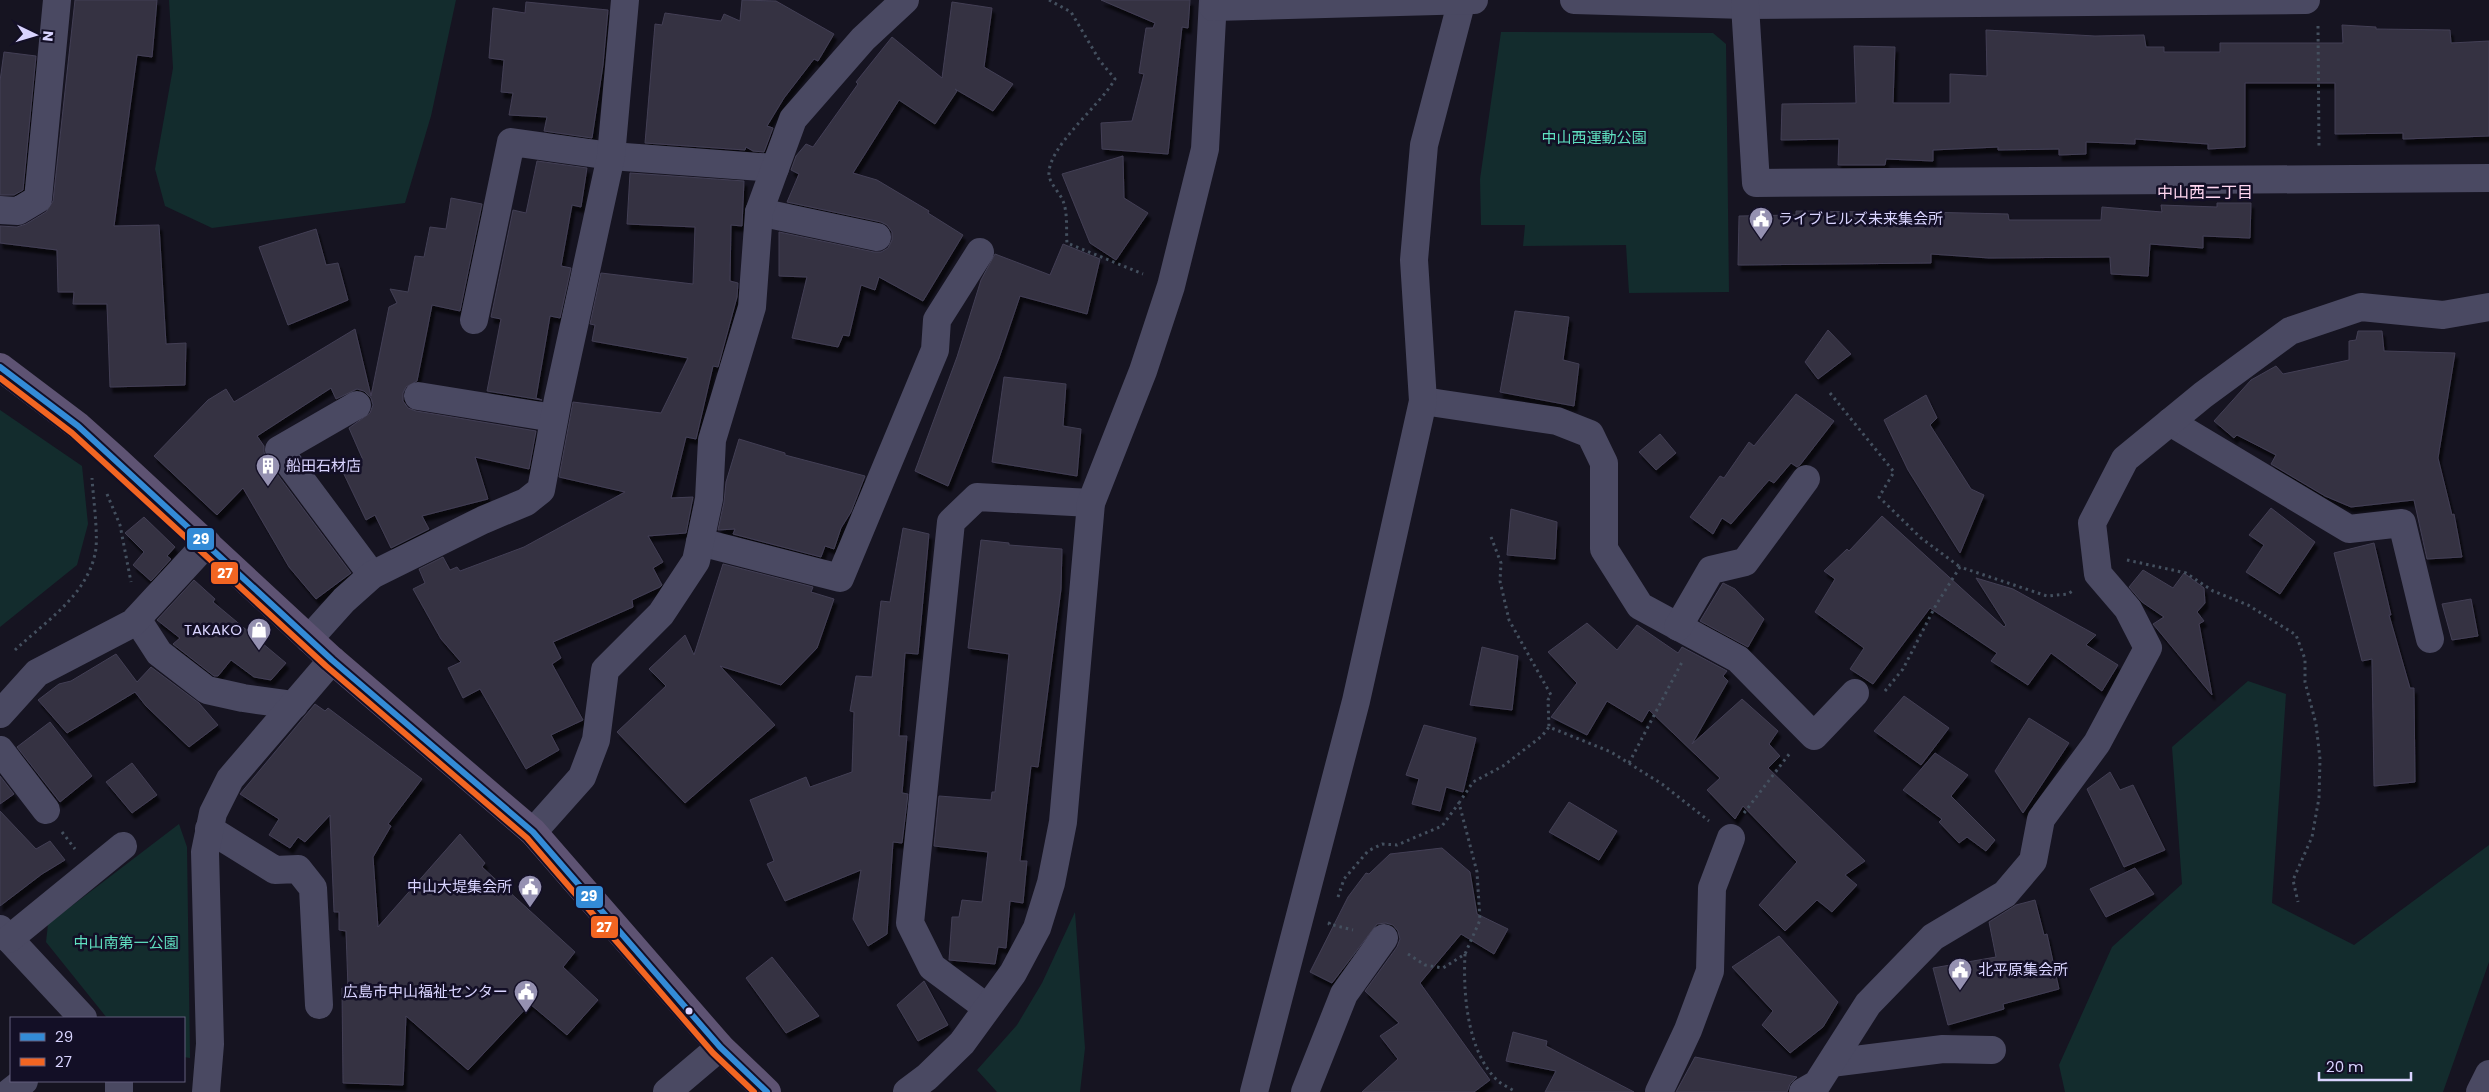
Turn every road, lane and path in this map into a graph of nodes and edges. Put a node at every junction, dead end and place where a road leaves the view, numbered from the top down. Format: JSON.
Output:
{"nodes":[{"id":1,"x":57,"y":0,"type":"edge"},
{"id":2,"x":625,"y":0,"type":"edge"},
{"id":3,"x":905,"y":0,"type":"edge"},
{"id":4,"x":1049,"y":0,"type":"edge"},
{"id":5,"x":1462,"y":0,"type":"edge"},
{"id":6,"x":1474,"y":0,"type":"edge"},
{"id":7,"x":1574,"y":0,"type":"edge"},
{"id":8,"x":1213,"y":4,"type":"edge"},
{"id":9,"x":1746,"y":5,"type":"junction"},
{"id":10,"x":2312,"y":10,"type":"edge"},
{"id":11,"x":611,"y":156,"type":"junction"},
{"id":12,"x":775,"y":168,"type":"junction"},
{"id":13,"x":2489,"y":178,"type":"edge"},
{"id":14,"x":2319,"y":179,"type":"junction"},
{"id":15,"x":0,"y":210,"type":"edge"},
{"id":16,"x":759,"y":212,"type":"junction"},
{"id":17,"x":877,"y":237,"type":"dead end"},
{"id":18,"x":980,"y":252,"type":"dead end"},
{"id":19,"x":1171,"y":286,"type":"junction"},
{"id":20,"x":2489,"y":307,"type":"edge"},
{"id":21,"x":474,"y":320,"type":"dead end"},
{"id":22,"x":0,"y":367,"type":"edge"},
{"id":23,"x":1830,"y":393,"type":"dead end"},
{"id":24,"x":418,"y":396,"type":"dead end"},
{"id":25,"x":1423,"y":401,"type":"junction"},
{"id":26,"x":357,"y":405,"type":"dead end"},
{"id":27,"x":554,"y":418,"type":"junction"},
{"id":28,"x":2170,"y":422,"type":"junction"},
{"id":29,"x":92,"y":477,"type":"dead end"},
{"id":30,"x":1806,"y":479,"type":"dead end"},
{"id":31,"x":106,"y":490,"type":"dead end"},
{"id":32,"x":1092,"y":503,"type":"junction"},
{"id":33,"x":1492,"y":537,"type":"dead end"},
{"id":34,"x":700,"y":542,"type":"junction"},
{"id":35,"x":207,"y":543,"type":"junction"},
{"id":36,"x":2097,"y":566,"type":"junction"},
{"id":37,"x":1960,"y":567,"type":"junction"},
{"id":38,"x":372,"y":575,"type":"junction"},
{"id":39,"x":137,"y":619,"type":"junction"},
{"id":40,"x":1687,"y":632,"type":"junction"},
{"id":41,"x":309,"y":638,"type":"junction"},
{"id":42,"x":2430,"y":639,"type":"dead end"},
{"id":43,"x":10,"y":656,"type":"dead end"},
{"id":44,"x":332,"y":660,"type":"junction"},
{"id":45,"x":1868,"y":695,"type":"joint"},
{"id":46,"x":294,"y":705,"type":"junction"},
{"id":47,"x":0,"y":714,"type":"edge"},
{"id":48,"x":1549,"y":726,"type":"junction"},
{"id":49,"x":1814,"y":736,"type":"junction"},
{"id":50,"x":0,"y":750,"type":"edge"},
{"id":51,"x":1629,"y":763,"type":"junction"},
{"id":52,"x":1460,"y":803,"type":"junction"},
{"id":53,"x":46,"y":810,"type":"joint"},
{"id":54,"x":210,"y":830,"type":"junction"},
{"id":55,"x":532,"y":832,"type":"junction"},
{"id":56,"x":1731,"y":838,"type":"junction"},
{"id":57,"x":123,"y":846,"type":"dead end"},
{"id":58,"x":92,"y":871,"type":"junction"},
{"id":59,"x":2298,"y":902,"type":"dead end"},
{"id":60,"x":1335,"y":906,"type":"dead end"},
{"id":61,"x":1332,"y":915,"type":"dead end"},
{"id":62,"x":5,"y":934,"type":"edge"},
{"id":63,"x":1384,"y":938,"type":"junction"},
{"id":64,"x":1465,"y":954,"type":"junction"},
{"id":65,"x":319,"y":1005,"type":"dead end"},
{"id":66,"x":986,"y":1008,"type":"junction"},
{"id":67,"x":82,"y":1017,"type":"edge"},
{"id":68,"x":720,"y":1047,"type":"junction"},
{"id":69,"x":1992,"y":1050,"type":"dead end"},
{"id":70,"x":1831,"y":1063,"type":"junction"},
{"id":71,"x":2489,"y":1074,"type":"edge"},
{"id":72,"x":23,"y":1082,"type":"edge"},
{"id":73,"x":10,"y":1092,"type":"edge"},
{"id":74,"x":206,"y":1092,"type":"edge"},
{"id":75,"x":668,"y":1092,"type":"edge"},
{"id":76,"x":767,"y":1092,"type":"edge"},
{"id":77,"x":907,"y":1092,"type":"edge"},
{"id":78,"x":1254,"y":1092,"type":"edge"},
{"id":79,"x":1305,"y":1092,"type":"edge"},
{"id":80,"x":1516,"y":1092,"type":"edge"},
{"id":81,"x":1658,"y":1092,"type":"edge"},
{"id":82,"x":1804,"y":1092,"type":"edge"},
{"id":83,"x":2480,"y":1092,"type":"edge"}],
"edges":[{"from":1,"to":15,"type":"street"},
{"from":2,"to":11,"type":"street"},
{"from":3,"to":12,"type":"street"},
{"from":4,"to":19,"type":"path"},
{"from":5,"to":25,"type":"street"},
{"from":6,"to":8,"type":"street","bridge":true},
{"from":7,"to":9,"type":"street"},
{"from":8,"to":19,"type":"street"},
{"from":9,"to":10,"type":"street"},
{"from":9,"to":14,"type":"street"},
{"from":10,"to":14,"type":"path"},
{"from":11,"to":12,"type":"street"},
{"from":11,"to":21,"type":"street"},
{"from":11,"to":27,"type":"street"},
{"from":12,"to":16,"type":"street"},
{"from":13,"to":14,"type":"street"},
{"from":16,"to":17,"type":"street"},
{"from":16,"to":34,"type":"street"},
{"from":18,"to":34,"type":"street"},
{"from":19,"to":32,"type":"street"},
{"from":20,"to":28,"type":"street"},
{"from":22,"to":35,"type":"main road"},
{"from":23,"to":37,"type":"path"},
{"from":24,"to":27,"type":"street"},
{"from":25,"to":40,"type":"street"},
{"from":25,"to":78,"type":"street"},
{"from":26,"to":38,"type":"street"},
{"from":27,"to":38,"type":"street"},
{"from":28,"to":36,"type":"street"},
{"from":28,"to":42,"type":"street"},
{"from":29,"to":43,"type":"path"},
{"from":30,"to":40,"type":"street"},
{"from":31,"to":39,"type":"path"},
{"from":32,"to":66,"type":"street"},
{"from":32,"to":66,"type":"street"},
{"from":33,"to":48,"type":"path"},
{"from":34,"to":55,"type":"street"},
{"from":35,"to":39,"type":"street"},
{"from":35,"to":41,"type":"main road"},
{"from":36,"to":37,"type":"path"},
{"from":36,"to":59,"type":"path"},
{"from":36,"to":70,"type":"street"},
{"from":37,"to":45,"type":"path"},
{"from":38,"to":41,"type":"street"},
{"from":39,"to":46,"type":"street"},
{"from":39,"to":47,"type":"street"},
{"from":40,"to":49,"type":"street"},
{"from":40,"to":51,"type":"path"},
{"from":41,"to":44,"type":"main road"},
{"from":44,"to":46,"type":"street"},
{"from":44,"to":55,"type":"main road"},
{"from":45,"to":49,"type":"street"},
{"from":46,"to":54,"type":"street"},
{"from":48,"to":51,"type":"path"},
{"from":48,"to":52,"type":"path"},
{"from":49,"to":56,"type":"path"},
{"from":50,"to":53,"type":"street"},
{"from":51,"to":56,"type":"path"},
{"from":52,"to":60,"type":"path"},
{"from":52,"to":64,"type":"path"},
{"from":53,"to":58,"type":"path"},
{"from":54,"to":65,"type":"street"},
{"from":54,"to":74,"type":"street"},
{"from":55,"to":68,"type":"main road"},
{"from":56,"to":81,"type":"street"},
{"from":57,"to":58,"type":"street"},
{"from":58,"to":62,"type":"street"},
{"from":61,"to":63,"type":"path"},
{"from":62,"to":67,"type":"street"},
{"from":63,"to":64,"type":"path"},
{"from":63,"to":79,"type":"street"},
{"from":64,"to":80,"type":"path"},
{"from":66,"to":77,"type":"street"},
{"from":68,"to":75,"type":"street"},
{"from":68,"to":76,"type":"main road"},
{"from":69,"to":70,"type":"street"},
{"from":70,"to":82,"type":"street"},
{"from":71,"to":83,"type":"street"},
{"from":72,"to":73,"type":"street"}]}
